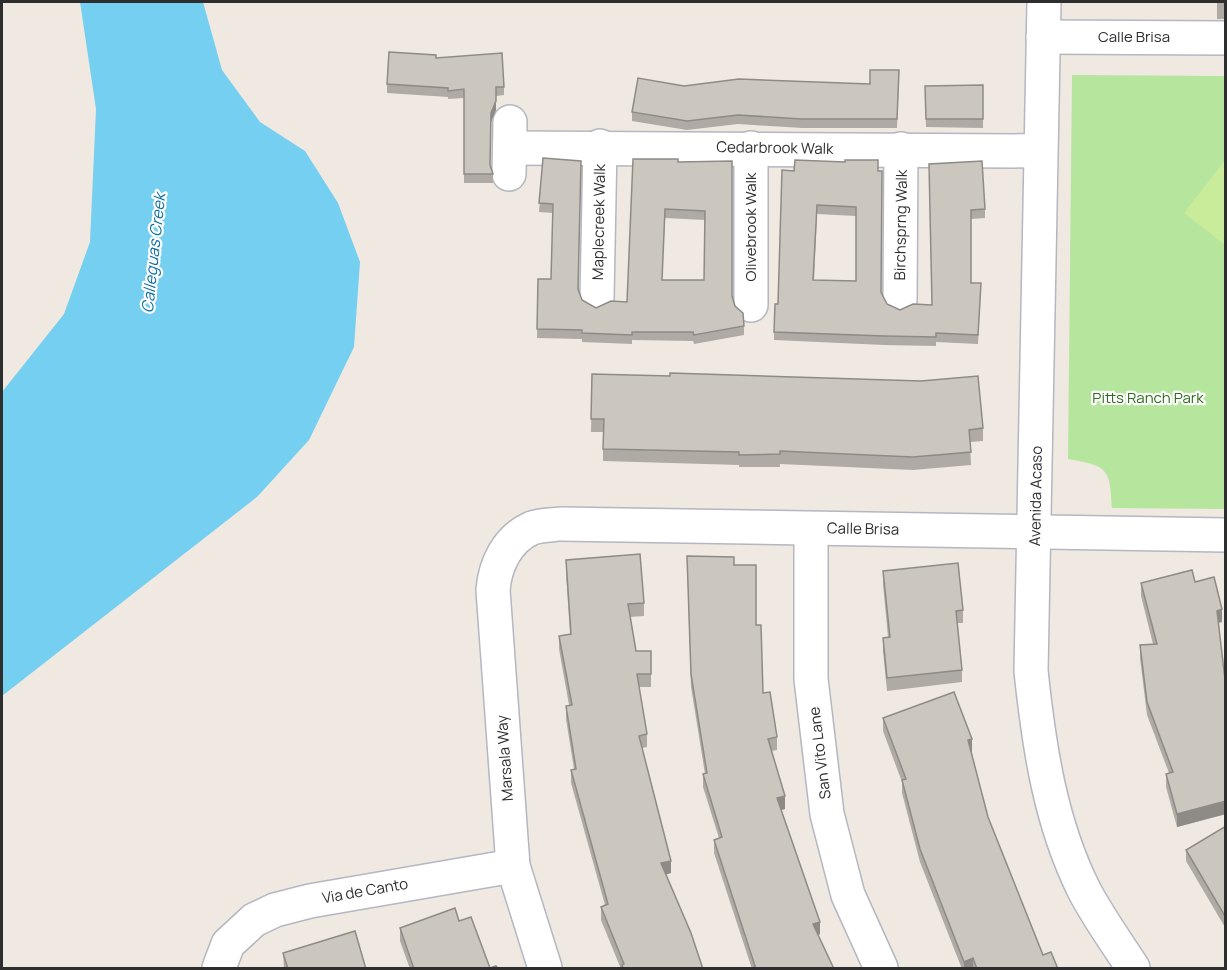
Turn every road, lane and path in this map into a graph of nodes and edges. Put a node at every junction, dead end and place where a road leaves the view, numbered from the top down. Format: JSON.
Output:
{"nodes":[{"id":1,"x":1044,"y":2,"type":"edge"},
{"id":2,"x":1043,"y":37,"type":"junction"},
{"id":3,"x":1226,"y":38,"type":"edge"},
{"id":4,"x":600,"y":146,"type":"junction"},
{"id":5,"x":510,"y":148,"type":"dead end"},
{"id":6,"x":751,"y":148,"type":"junction"},
{"id":7,"x":901,"y":149,"type":"junction"},
{"id":8,"x":1040,"y":151,"type":"junction"},
{"id":9,"x":597,"y":298,"type":"dead end"},
{"id":10,"x":900,"y":300,"type":"dead end"},
{"id":11,"x":751,"y":305,"type":"dead end"},
{"id":12,"x":811,"y":529,"type":"junction"},
{"id":13,"x":1036,"y":532,"type":"junction"},
{"id":14,"x":1226,"y":535,"type":"edge"},
{"id":15,"x":508,"y":547,"type":"joint"},
{"id":16,"x":513,"y":866,"type":"junction"},
{"id":17,"x":223,"y":956,"type":"edge"},
{"id":18,"x":544,"y":969,"type":"edge"},
{"id":19,"x":881,"y":969,"type":"edge"},
{"id":20,"x":1133,"y":969,"type":"edge"}],
"edges":[{"from":1,"to":2,"type":"street","name":"Avenida Acaso"},
{"from":2,"to":3,"type":"street","name":"Calle Brisa"},
{"from":2,"to":8,"type":"street","name":"Avenida Acaso"},
{"from":4,"to":5,"type":"street","name":"Cedarbrook Walk"},
{"from":4,"to":6,"type":"street","name":"Cedarbrook Walk"},
{"from":4,"to":9,"type":"street","name":"Maplecreek Walk"},
{"from":6,"to":7,"type":"street","name":"Cedarbrook Walk"},
{"from":6,"to":11,"type":"street","name":"Olivebrook Walk"},
{"from":7,"to":8,"type":"street","name":"Cedarbrook Walk"},
{"from":7,"to":10,"type":"street","name":"Birchsprng Walk"},
{"from":8,"to":13,"type":"street","name":"Avenida Acaso"},
{"from":12,"to":13,"type":"street","name":"Calle Brisa"},
{"from":12,"to":15,"type":"street","name":"Calle Brisa"},
{"from":12,"to":19,"type":"street","name":"San Vito Lane"},
{"from":13,"to":14,"type":"street","name":"Calle Brisa"},
{"from":13,"to":20,"type":"street","name":"Avenida Acaso"},
{"from":15,"to":16,"type":"street","name":"Marsala Way"},
{"from":16,"to":17,"type":"street","name":"Via de Canto"},
{"from":16,"to":18,"type":"street","name":"Marsala Way"}]}
